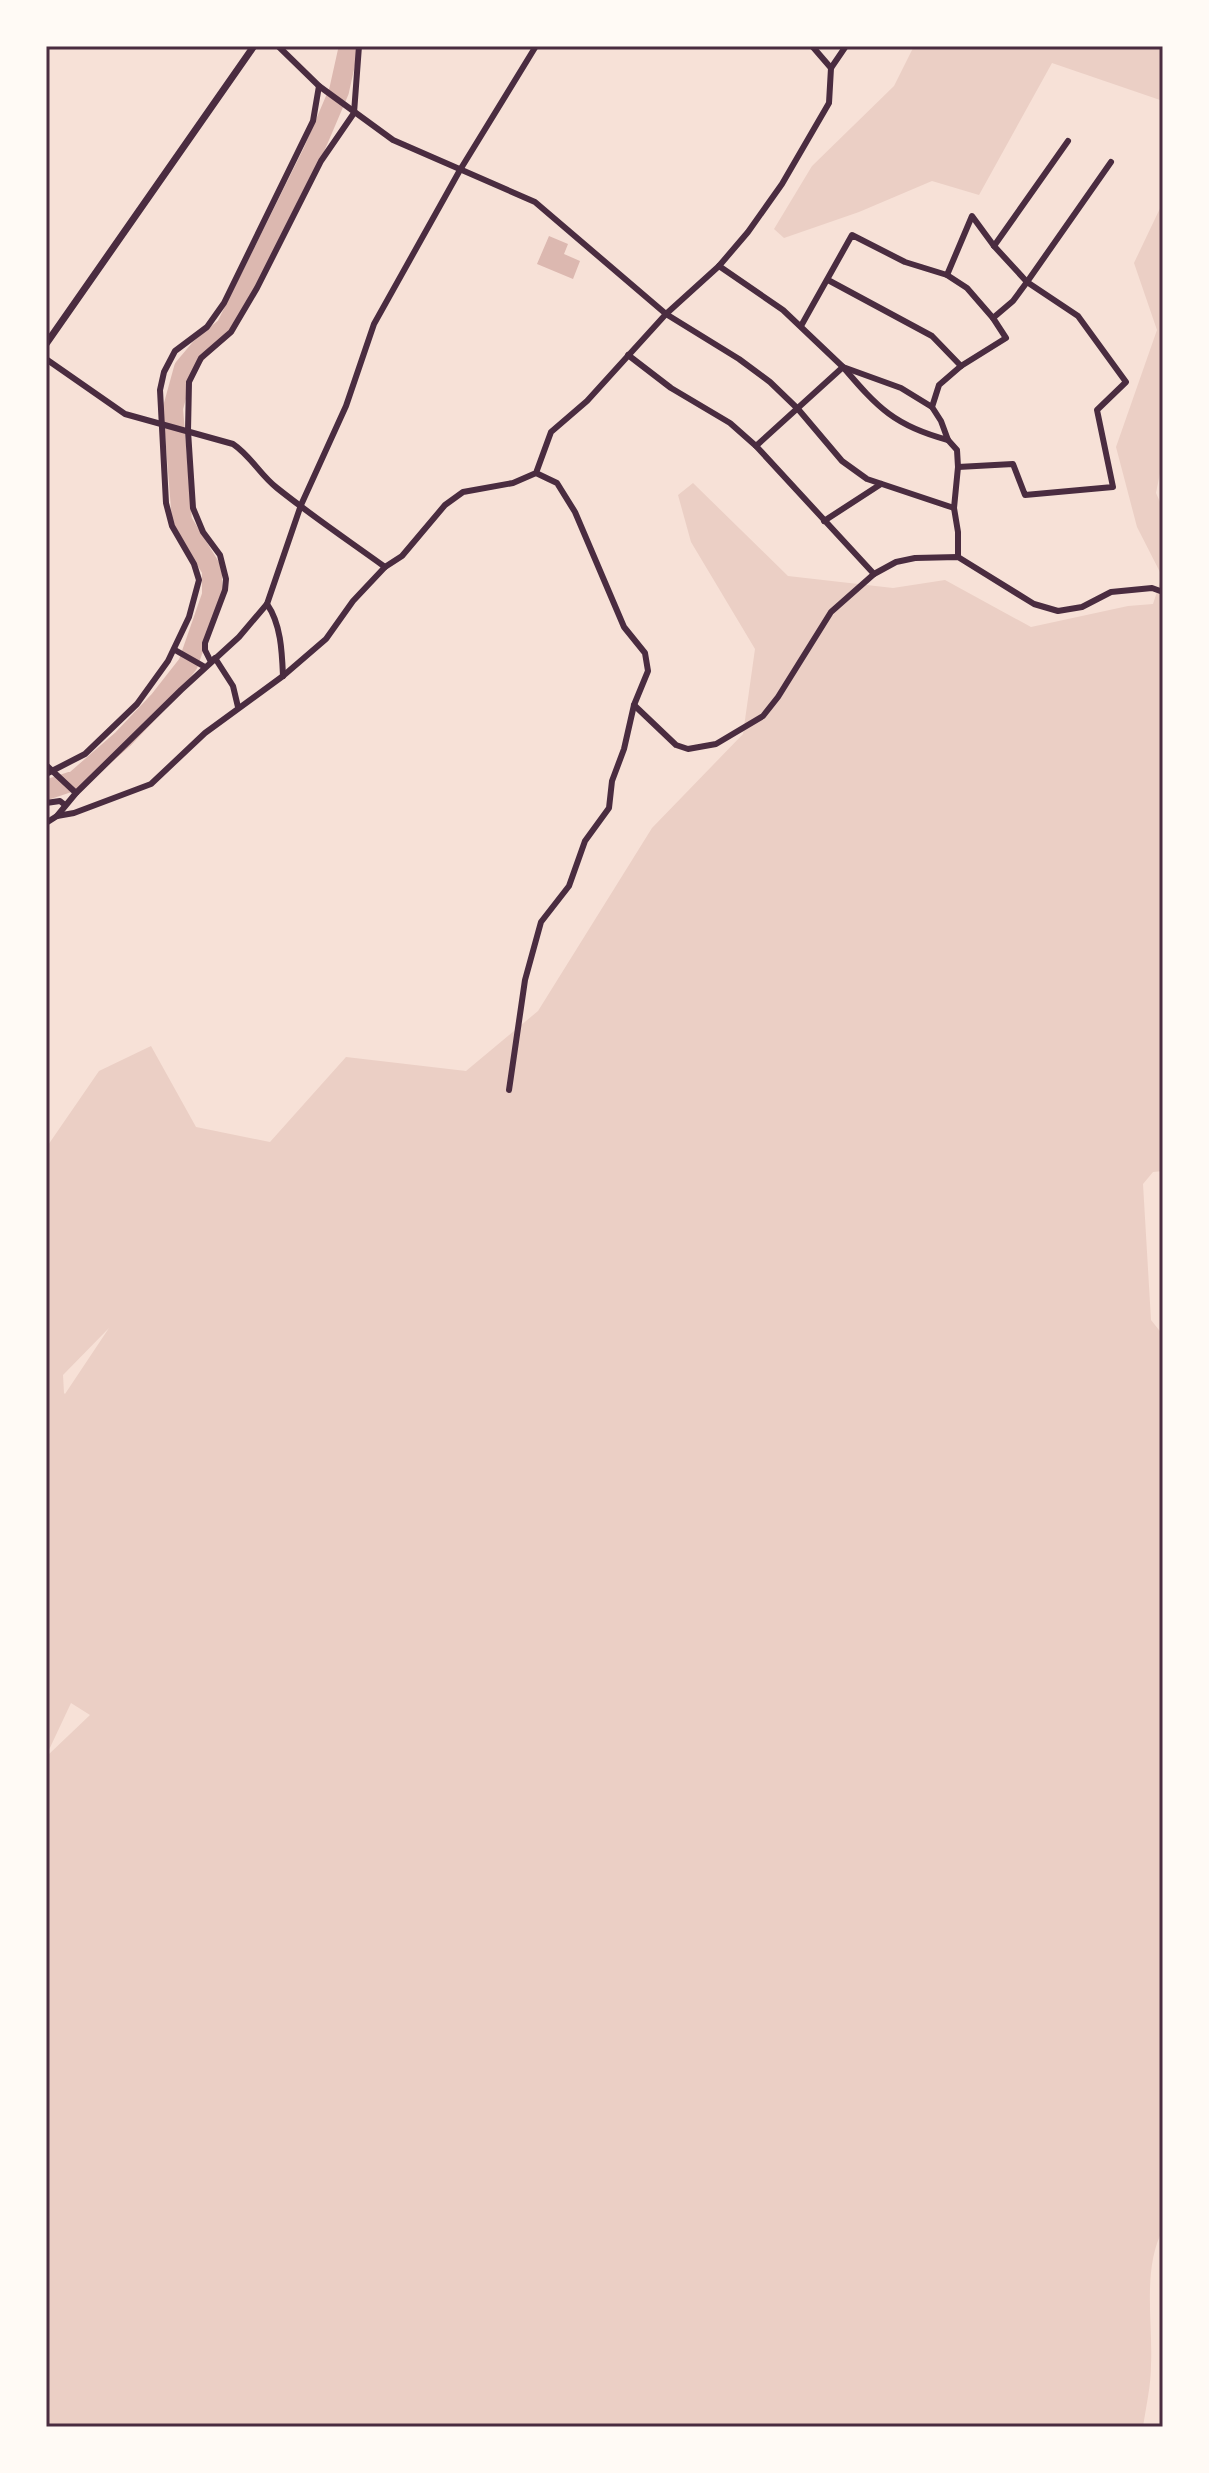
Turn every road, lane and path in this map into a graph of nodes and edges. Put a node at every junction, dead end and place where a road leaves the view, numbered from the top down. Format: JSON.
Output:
{"nodes":[{"id":1,"x":254,"y":46,"type":"edge"},
{"id":2,"x":278,"y":46,"type":"edge"},
{"id":3,"x":359,"y":46,"type":"edge"},
{"id":4,"x":812,"y":46,"type":"edge"},
{"id":5,"x":846,"y":46,"type":"edge"},
{"id":6,"x":532,"y":48,"type":"edge"},
{"id":7,"x":831,"y":68,"type":"junction"},
{"id":8,"x":319,"y":86,"type":"junction"},
{"id":9,"x":354,"y":113,"type":"junction"},
{"id":10,"x":1068,"y":141,"type":"dead end"},
{"id":11,"x":1111,"y":162,"type":"dead end"},
{"id":12,"x":460,"y":170,"type":"junction"},
{"id":13,"x":994,"y":246,"type":"junction"},
{"id":14,"x":719,"y":266,"type":"junction"},
{"id":15,"x":947,"y":275,"type":"junction"},
{"id":16,"x":828,"y":280,"type":"junction"},
{"id":17,"x":1027,"y":282,"type":"junction"},
{"id":18,"x":666,"y":314,"type":"junction"},
{"id":19,"x":993,"y":318,"type":"junction"},
{"id":20,"x":801,"y":326,"type":"junction"},
{"id":21,"x":46,"y":344,"type":"edge"},
{"id":22,"x":628,"y":355,"type":"junction"},
{"id":23,"x":46,"y":359,"type":"edge"},
{"id":24,"x":961,"y":366,"type":"junction"},
{"id":25,"x":843,"y":367,"type":"junction"},
{"id":26,"x":932,"y":407,"type":"junction"},
{"id":27,"x":798,"y":409,"type":"junction"},
{"id":28,"x":160,"y":423,"type":"junction"},
{"id":29,"x":188,"y":431,"type":"junction"},
{"id":30,"x":948,"y":440,"type":"junction"},
{"id":31,"x":756,"y":446,"type":"junction"},
{"id":32,"x":958,"y":467,"type":"junction"},
{"id":33,"x":536,"y":473,"type":"junction"},
{"id":34,"x":882,"y":483,"type":"junction"},
{"id":35,"x":301,"y":505,"type":"junction"},
{"id":36,"x":954,"y":508,"type":"junction"},
{"id":37,"x":824,"y":521,"type":"junction"},
{"id":38,"x":958,"y":557,"type":"junction"},
{"id":39,"x":385,"y":567,"type":"junction"},
{"id":40,"x":874,"y":574,"type":"junction"},
{"id":41,"x":1163,"y":592,"type":"edge"},
{"id":42,"x":267,"y":604,"type":"junction"},
{"id":43,"x":175,"y":650,"type":"junction"},
{"id":44,"x":210,"y":662,"type":"junction"},
{"id":45,"x":283,"y":676,"type":"junction"},
{"id":46,"x":634,"y":705,"type":"junction"},
{"id":47,"x":238,"y":707,"type":"junction"},
{"id":48,"x":48,"y":770,"type":"edge"},
{"id":49,"x":76,"y":793,"type":"junction"},
{"id":50,"x":46,"y":803,"type":"edge"},
{"id":51,"x":65,"y":805,"type":"junction"},
{"id":52,"x":57,"y":816,"type":"junction"},
{"id":53,"x":46,"y":823,"type":"edge"},
{"id":54,"x":509,"y":1090,"type":"dead end"}],
"edges":[{"from":1,"to":21,"type":"street"},
{"from":2,"to":8,"type":"street"},
{"from":3,"to":9,"type":"street"},
{"from":4,"to":7,"type":"street"},
{"from":5,"to":7,"type":"street"},
{"from":6,"to":12,"type":"street"},
{"from":7,"to":14,"type":"street"},
{"from":8,"to":9,"type":"street"},
{"from":8,"to":28,"type":"street"},
{"from":9,"to":12,"type":"street"},
{"from":9,"to":29,"type":"street"},
{"from":10,"to":13,"type":"street"},
{"from":11,"to":17,"type":"street"},
{"from":12,"to":18,"type":"street"},
{"from":12,"to":35,"type":"street"},
{"from":13,"to":15,"type":"street"},
{"from":13,"to":17,"type":"street"},
{"from":14,"to":18,"type":"street"},
{"from":14,"to":20,"type":"street"},
{"from":15,"to":16,"type":"street"},
{"from":15,"to":19,"type":"street"},
{"from":16,"to":20,"type":"street"},
{"from":16,"to":24,"type":"street"},
{"from":17,"to":19,"type":"street"},
{"from":17,"to":32,"type":"street"},
{"from":18,"to":22,"type":"street"},
{"from":18,"to":27,"type":"street"},
{"from":19,"to":24,"type":"street"},
{"from":20,"to":25,"type":"street"},
{"from":22,"to":31,"type":"street"},
{"from":22,"to":33,"type":"street"},
{"from":23,"to":28,"type":"street"},
{"from":24,"to":26,"type":"street"},
{"from":25,"to":26,"type":"street"},
{"from":25,"to":27,"type":"street"},
{"from":25,"to":30,"type":"street"},
{"from":26,"to":30,"type":"street"},
{"from":27,"to":31,"type":"street"},
{"from":27,"to":34,"type":"street"},
{"from":28,"to":29,"type":"street"},
{"from":28,"to":43,"type":"street"},
{"from":29,"to":35,"type":"street"},
{"from":29,"to":44,"type":"street"},
{"from":30,"to":32,"type":"street"},
{"from":31,"to":37,"type":"street"},
{"from":32,"to":36,"type":"street"},
{"from":33,"to":39,"type":"street"},
{"from":33,"to":46,"type":"street"},
{"from":34,"to":36,"type":"street"},
{"from":34,"to":37,"type":"street"},
{"from":35,"to":39,"type":"street"},
{"from":35,"to":42,"type":"street"},
{"from":36,"to":38,"type":"street"},
{"from":37,"to":40,"type":"street"},
{"from":38,"to":40,"type":"street"},
{"from":38,"to":41,"type":"street"},
{"from":39,"to":45,"type":"street"},
{"from":40,"to":46,"type":"street"},
{"from":42,"to":44,"type":"street"},
{"from":42,"to":45,"type":"street"},
{"from":43,"to":44,"type":"street"},
{"from":43,"to":48,"type":"street"},
{"from":44,"to":47,"type":"street"},
{"from":44,"to":49,"type":"street"},
{"from":45,"to":47,"type":"street"},
{"from":46,"to":54,"type":"street"},
{"from":47,"to":52,"type":"street"},
{"from":48,"to":49,"type":"street"},
{"from":49,"to":51,"type":"street"},
{"from":50,"to":51,"type":"street"},
{"from":51,"to":52,"type":"street"},
{"from":52,"to":53,"type":"street"}]}
